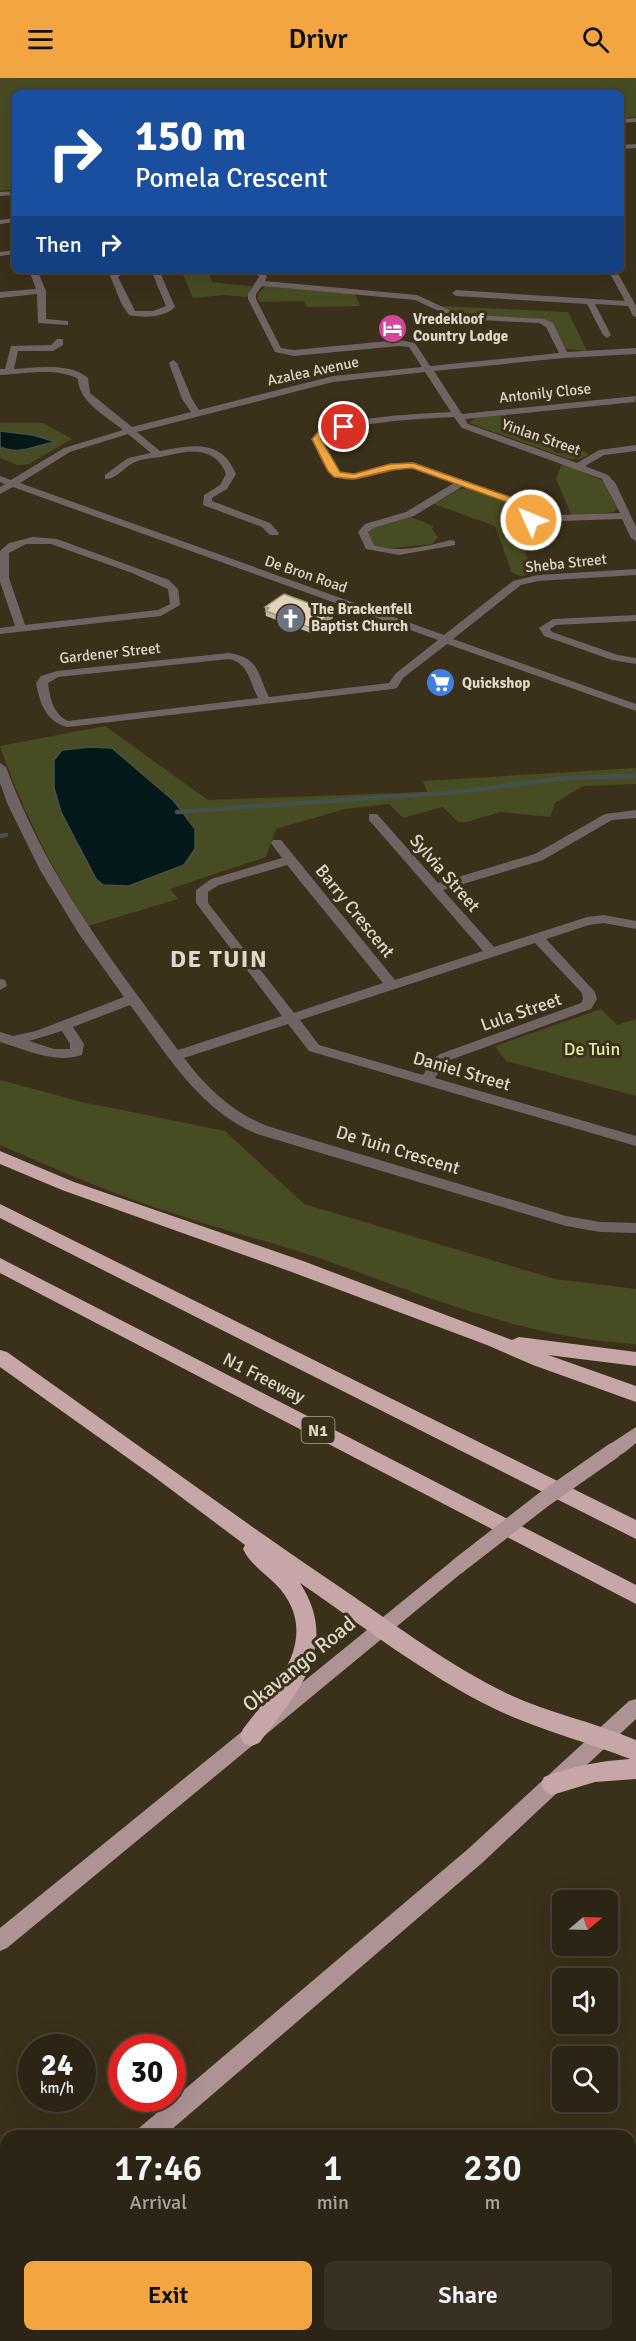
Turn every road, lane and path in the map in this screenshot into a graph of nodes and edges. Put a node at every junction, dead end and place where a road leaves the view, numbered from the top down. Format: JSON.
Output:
{"nodes":[{"id":1,"x":34,"y":273,"type":"edge"},
{"id":2,"x":118,"y":273,"type":"edge"},
{"id":3,"x":156,"y":273,"type":"edge"},
{"id":4,"x":261,"y":273,"type":"edge"},
{"id":5,"x":614,"y":273,"type":"edge"},
{"id":6,"x":259,"y":283,"type":"junction"},
{"id":7,"x":42,"y":291,"type":"junction"},
{"id":8,"x":456,"y":294,"type":"dead end"},
{"id":9,"x":0,"y":295,"type":"edge"},
{"id":10,"x":590,"y":302,"type":"junction"},
{"id":11,"x":630,"y":304,"type":"junction"},
{"id":12,"x":636,"y":314,"type":"edge"},
{"id":13,"x":65,"y":323,"type":"dead end"},
{"id":14,"x":607,"y":335,"type":"dead end"},
{"id":15,"x":60,"y":341,"type":"dead end"},
{"id":16,"x":0,"y":348,"type":"edge"},
{"id":17,"x":14,"y":348,"type":"junction"},
{"id":18,"x":636,"y":351,"type":"edge"},
{"id":19,"x":564,"y":355,"type":"junction"},
{"id":20,"x":173,"y":363,"type":"dead end"},
{"id":21,"x":428,"y":368,"type":"junction"},
{"id":22,"x":4,"y":372,"type":"edge"},
{"id":23,"x":635,"y":399,"type":"edge"},
{"id":24,"x":196,"y":413,"type":"junction"},
{"id":25,"x":458,"y":416,"type":"junction"},
{"id":26,"x":129,"y":431,"type":"junction"},
{"id":27,"x":636,"y":448,"type":"edge"},
{"id":28,"x":158,"y":454,"type":"junction"},
{"id":29,"x":579,"y":466,"type":"junction"},
{"id":30,"x":108,"y":477,"type":"dead end"},
{"id":31,"x":0,"y":479,"type":"edge"},
{"id":32,"x":463,"y":482,"type":"junction"},
{"id":33,"x":12,"y":484,"type":"junction"},
{"id":34,"x":0,"y":491,"type":"edge"},
{"id":35,"x":626,"y":516,"type":"junction"},
{"id":36,"x":635,"y":532,"type":"edge"},
{"id":37,"x":274,"y":533,"type":"dead end"},
{"id":38,"x":451,"y":543,"type":"dead end"},
{"id":39,"x":636,"y":572,"type":"edge"},
{"id":40,"x":636,"y":618,"type":"edge"},
{"id":41,"x":21,"y":628,"type":"junction"},
{"id":42,"x":0,"y":631,"type":"edge"},
{"id":43,"x":446,"y":639,"type":"junction"},
{"id":44,"x":636,"y":661,"type":"edge"},
{"id":45,"x":266,"y":702,"type":"junction"},
{"id":46,"x":636,"y":708,"type":"edge"},
{"id":47,"x":0,"y":768,"type":"edge"},
{"id":48,"x":636,"y":814,"type":"edge"},
{"id":49,"x":373,"y":818,"type":"dead end"},
{"id":50,"x":277,"y":843,"type":"dead end"},
{"id":51,"x":290,"y":860,"type":"junction"},
{"id":52,"x":435,"y":888,"type":"junction"},
{"id":53,"x":635,"y":922,"type":"edge"},
{"id":54,"x":537,"y":937,"type":"junction"},
{"id":55,"x":491,"y":952,"type":"junction"},
{"id":56,"x":392,"y":985,"type":"junction"},
{"id":57,"x":133,"y":999,"type":"junction"},
{"id":58,"x":290,"y":1019,"type":"junction"},
{"id":59,"x":65,"y":1025,"type":"junction"},
{"id":60,"x":6,"y":1039,"type":"edge"},
{"id":61,"x":176,"y":1056,"type":"junction"},
{"id":62,"x":426,"y":1082,"type":"junction"},
{"id":63,"x":636,"y":1141,"type":"edge"},
{"id":64,"x":0,"y":1157,"type":"edge"},
{"id":65,"x":0,"y":1210,"type":"edge"},
{"id":66,"x":636,"y":1228,"type":"edge"},
{"id":67,"x":0,"y":1265,"type":"edge"},
{"id":68,"x":494,"y":1340,"type":"junction"},
{"id":69,"x":0,"y":1357,"type":"edge"},
{"id":70,"x":636,"y":1359,"type":"edge"},
{"id":71,"x":636,"y":1394,"type":"edge"},
{"id":72,"x":636,"y":1434,"type":"edge"},
{"id":73,"x":223,"y":1519,"type":"junction"},
{"id":74,"x":636,"y":1530,"type":"edge"},
{"id":75,"x":636,"y":1595,"type":"edge"},
{"id":76,"x":384,"y":1627,"type":"junction"},
{"id":77,"x":636,"y":1707,"type":"edge"},
{"id":78,"x":251,"y":1736,"type":"junction"},
{"id":79,"x":602,"y":1736,"type":"junction"},
{"id":80,"x":636,"y":1751,"type":"edge"},
{"id":81,"x":636,"y":1770,"type":"edge"},
{"id":82,"x":552,"y":1784,"type":"junction"},
{"id":83,"x":0,"y":1941,"type":"edge"},
{"id":84,"x":154,"y":2130,"type":"edge"}],
"edges":[{"from":1,"to":7,"type":"street"},
{"from":2,"to":3,"type":"street"},
{"from":4,"to":6,"type":"street"},
{"from":5,"to":11,"type":"street"},
{"from":6,"to":19,"type":"street"},
{"from":6,"to":21,"type":"street","name":"Yinlan Street"},
{"from":7,"to":9,"type":"street"},
{"from":7,"to":13,"type":"street"},
{"from":8,"to":10,"type":"street"},
{"from":10,"to":11,"type":"street"},
{"from":10,"to":14,"type":"street"},
{"from":11,"to":12,"type":"street"},
{"from":15,"to":17,"type":"street"},
{"from":16,"to":17,"type":"street"},
{"from":17,"to":22,"type":"street"},
{"from":18,"to":19,"type":"street","name":"Azalea Avenue"},
{"from":19,"to":21,"type":"street","name":"Azalea Avenue"},
{"from":20,"to":24,"type":"street"},
{"from":21,"to":24,"type":"street","name":"Azalea Avenue"},
{"from":21,"to":25,"type":"street","name":"Yinlan Street"},
{"from":22,"to":26,"type":"street"},
{"from":23,"to":25,"type":"street","name":"Antonily Close"},
{"from":24,"to":26,"type":"street","name":"Azalea Avenue"},
{"from":25,"to":29,"type":"street","name":"Yinlan Street"},
{"from":25,"to":32,"type":"street","name":"Antonily Close"},
{"from":26,"to":28,"type":"street"},
{"from":26,"to":33,"type":"street","name":"Azalea Avenue"},
{"from":27,"to":29,"type":"street"},
{"from":28,"to":30,"type":"street"},
{"from":28,"to":37,"type":"street"},
{"from":29,"to":35,"type":"street","name":"Yinlan Street"},
{"from":31,"to":33,"type":"street","name":"De Bron Road"},
{"from":32,"to":35,"type":"street"},
{"from":32,"to":38,"type":"street"},
{"from":33,"to":34,"type":"street"},
{"from":33,"to":43,"type":"street","name":"De Bron Road"},
{"from":35,"to":36,"type":"street","name":"Yinlan Street"},
{"from":39,"to":43,"type":"street","name":"Sheba Street"},
{"from":40,"to":44,"type":"street"},
{"from":41,"to":41,"type":"street"},
{"from":41,"to":42,"type":"street"},
{"from":43,"to":45,"type":"street","name":"Gardener Street"},
{"from":43,"to":46,"type":"street","name":"De Bron Road"},
{"from":45,"to":45,"type":"street","name":"Gardener Street"},
{"from":47,"to":57,"type":"street","name":"De Tuin Crescent"},
{"from":48,"to":52,"type":"street"},
{"from":49,"to":52,"type":"street","name":"Sylvia Street"},
{"from":50,"to":51,"type":"street","name":"Barry Crescent"},
{"from":51,"to":56,"type":"street","name":"Barry Crescent"},
{"from":51,"to":58,"type":"street","name":"Barry Crescent"},
{"from":52,"to":55,"type":"street","name":"Sylvia Street"},
{"from":53,"to":54,"type":"street"},
{"from":54,"to":55,"type":"street"},
{"from":54,"to":62,"type":"street","name":"Lula Street"},
{"from":55,"to":56,"type":"street"},
{"from":56,"to":58,"type":"street"},
{"from":57,"to":59,"type":"street"},
{"from":57,"to":61,"type":"street","name":"De Tuin Crescent"},
{"from":58,"to":61,"type":"street"},
{"from":58,"to":62,"type":"street","name":"Daniel Street"},
{"from":59,"to":60,"type":"street"},
{"from":59,"to":60,"type":"street"},
{"from":61,"to":66,"type":"street","name":"De Tuin Crescent"},
{"from":62,"to":63,"type":"street","name":"Daniel Street"},
{"from":64,"to":68,"type":"highway"},
{"from":65,"to":74,"type":"highway","name":"N1 Freeway"},
{"from":67,"to":75,"type":"highway","name":"N1 Freeway","number":"N1"},
{"from":68,"to":70,"type":"highway"},
{"from":68,"to":71,"type":"highway"},
{"from":69,"to":73,"type":"highway"},
{"from":72,"to":76,"type":"main road","name":"Okavango Road","bridge":true},
{"from":73,"to":76,"type":"highway"},
{"from":73,"to":78,"type":"highway"},
{"from":76,"to":78,"type":"main road","name":"Okavango Road"},
{"from":76,"to":79,"type":"highway"},
{"from":77,"to":79,"type":"main road"},
{"from":78,"to":83,"type":"main road","name":"Okavango Road"},
{"from":79,"to":80,"type":"highway"},
{"from":79,"to":82,"type":"main road"},
{"from":81,"to":82,"type":"highway"},
{"from":82,"to":84,"type":"main road"}]}
